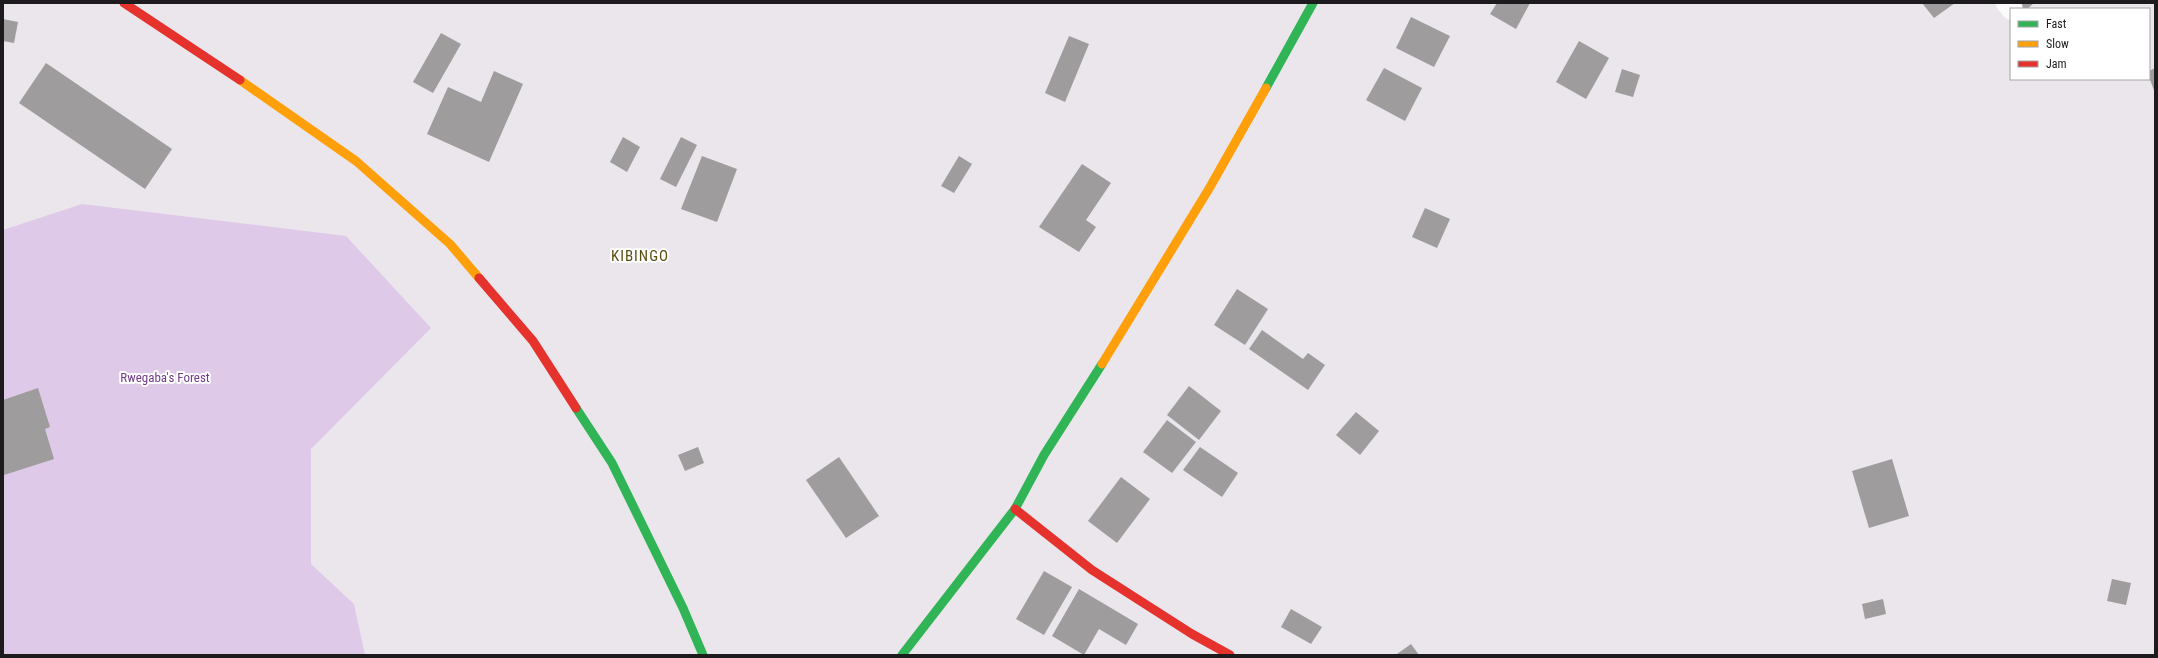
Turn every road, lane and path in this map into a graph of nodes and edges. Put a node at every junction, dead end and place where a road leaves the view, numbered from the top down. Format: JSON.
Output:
{"nodes":[{"id":1,"x":124,"y":3,"type":"edge"},
{"id":2,"x":1313,"y":3,"type":"edge"},
{"id":3,"x":1015,"y":509,"type":"junction"},
{"id":4,"x":703,"y":655,"type":"edge"},
{"id":5,"x":902,"y":655,"type":"edge"},
{"id":6,"x":1230,"y":655,"type":"edge"}],
"edges":[{"from":1,"to":4,"type":"street"},
{"from":2,"to":3,"type":"street"},
{"from":3,"to":5,"type":"street"},
{"from":3,"to":6,"type":"street"}]}
